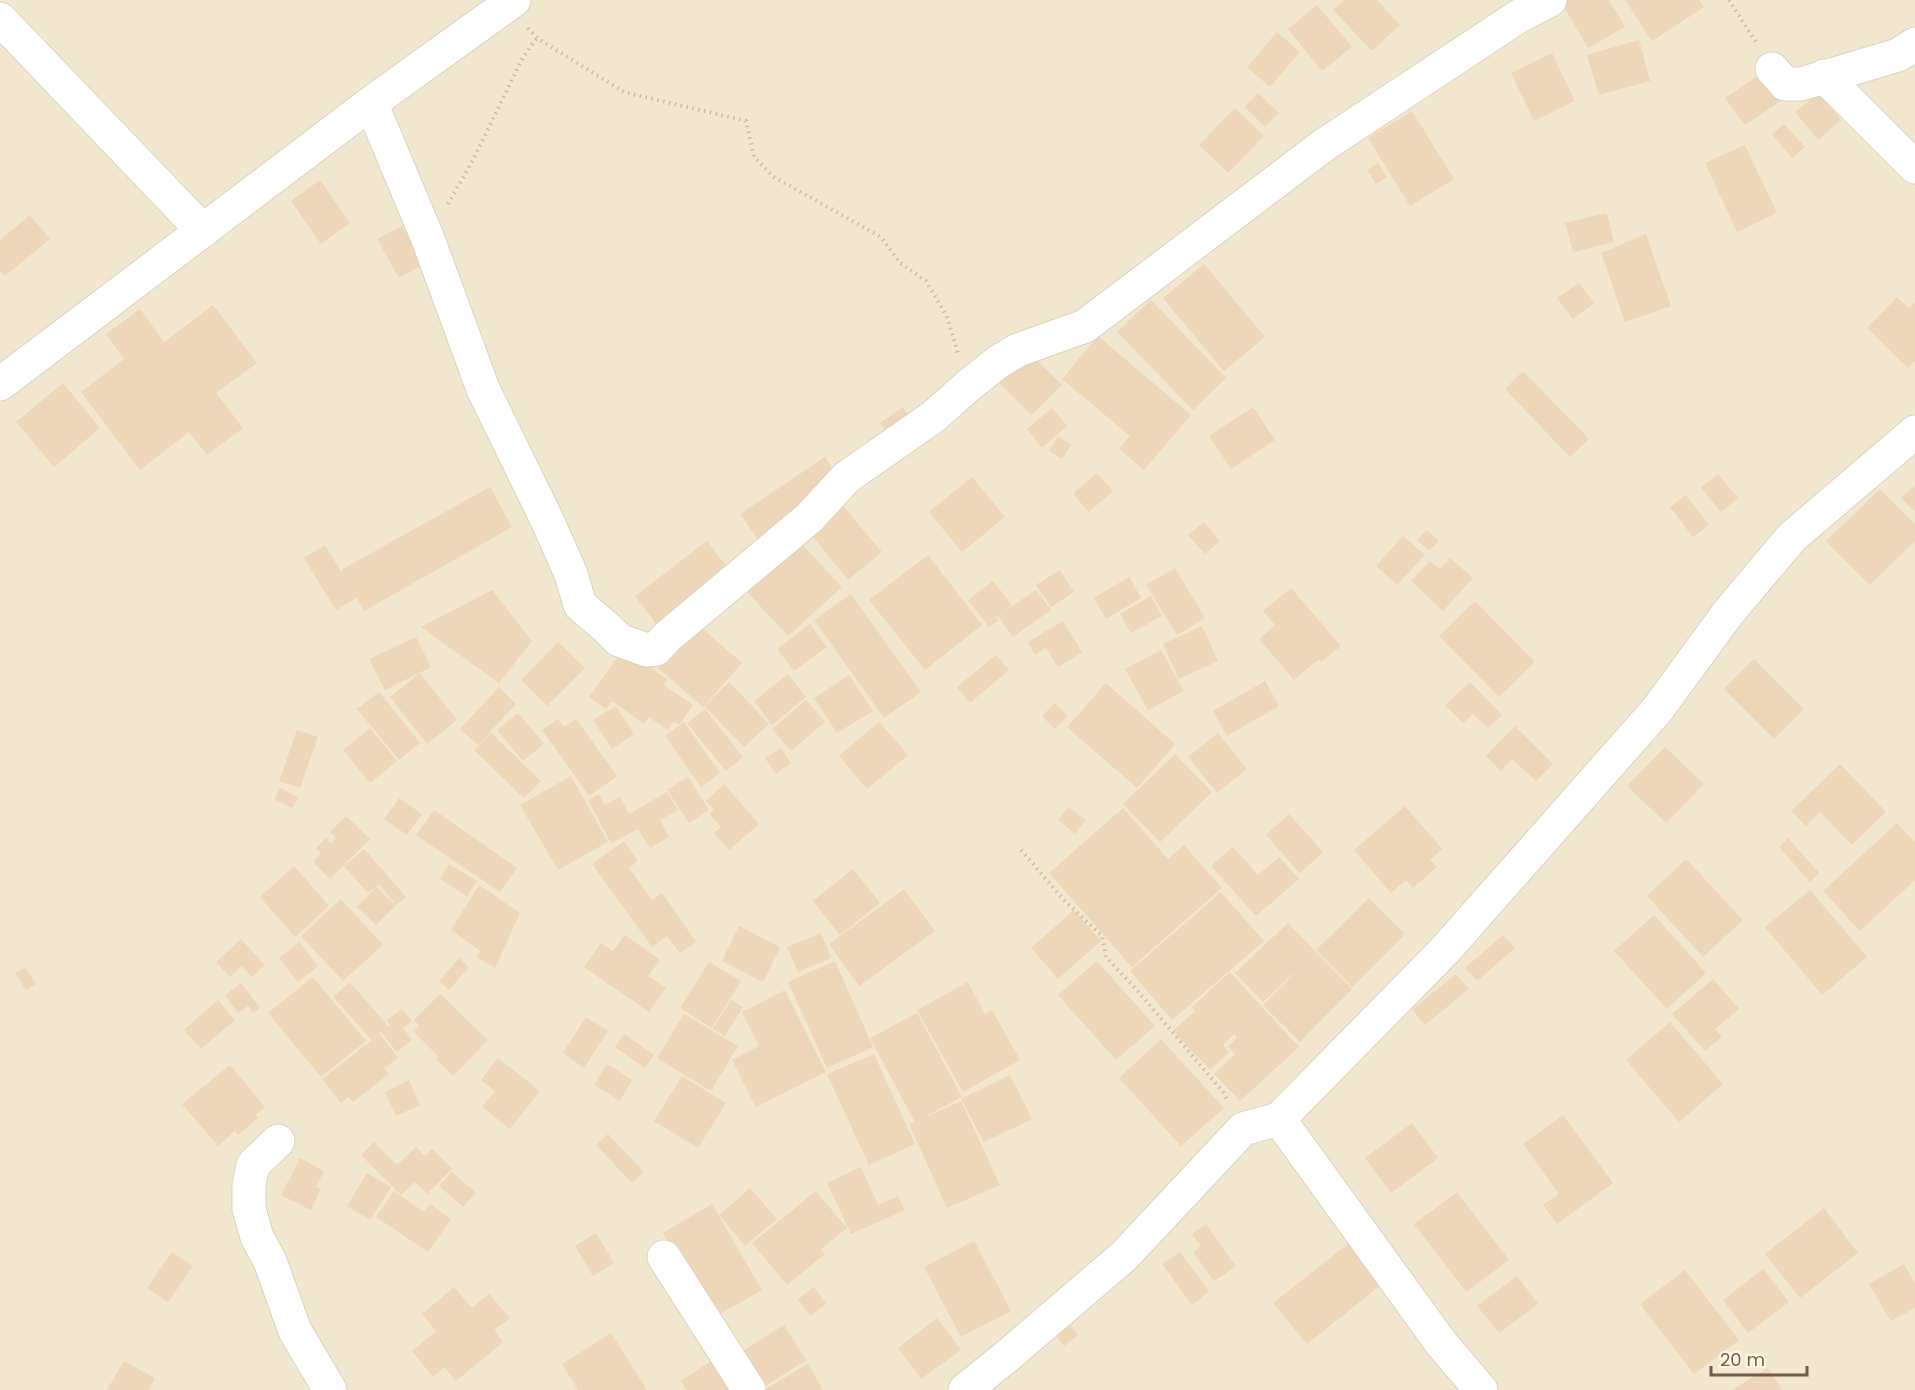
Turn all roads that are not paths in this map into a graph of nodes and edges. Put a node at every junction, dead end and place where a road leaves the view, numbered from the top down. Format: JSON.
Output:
{"nodes":[{"id":1,"x":1550,"y":0,"type":"edge"},
{"id":2,"x":512,"y":1,"type":"edge"},
{"id":3,"x":0,"y":19,"type":"edge"},
{"id":4,"x":1915,"y":44,"type":"edge"},
{"id":5,"x":1772,"y":69,"type":"road end"},
{"id":6,"x":1824,"y":76,"type":"junction"},
{"id":7,"x":371,"y":103,"type":"junction"},
{"id":8,"x":1915,"y":167,"type":"edge"},
{"id":9,"x":203,"y":231,"type":"junction"},
{"id":10,"x":0,"y":384,"type":"edge"},
{"id":11,"x":1915,"y":432,"type":"edge"},
{"id":12,"x":1279,"y":1119,"type":"junction"},
{"id":13,"x":278,"y":1141,"type":"dead end"},
{"id":14,"x":664,"y":1257,"type":"dead end"},
{"id":15,"x":330,"y":1390,"type":"edge"},
{"id":16,"x":749,"y":1390,"type":"edge"},
{"id":17,"x":965,"y":1390,"type":"edge"},
{"id":18,"x":1481,"y":1390,"type":"edge"}],
"edges":[{"from":1,"to":7,"type":"street"},
{"from":2,"to":7,"type":"street"},
{"from":3,"to":9,"type":"street"},
{"from":4,"to":6,"type":"street"},
{"from":5,"to":6,"type":"street"},
{"from":6,"to":8,"type":"street"},
{"from":7,"to":9,"type":"street"},
{"from":9,"to":10,"type":"street"},
{"from":11,"to":12,"type":"street"},
{"from":12,"to":17,"type":"street"},
{"from":12,"to":18,"type":"street"},
{"from":13,"to":15,"type":"street"},
{"from":14,"to":16,"type":"street"}]}
